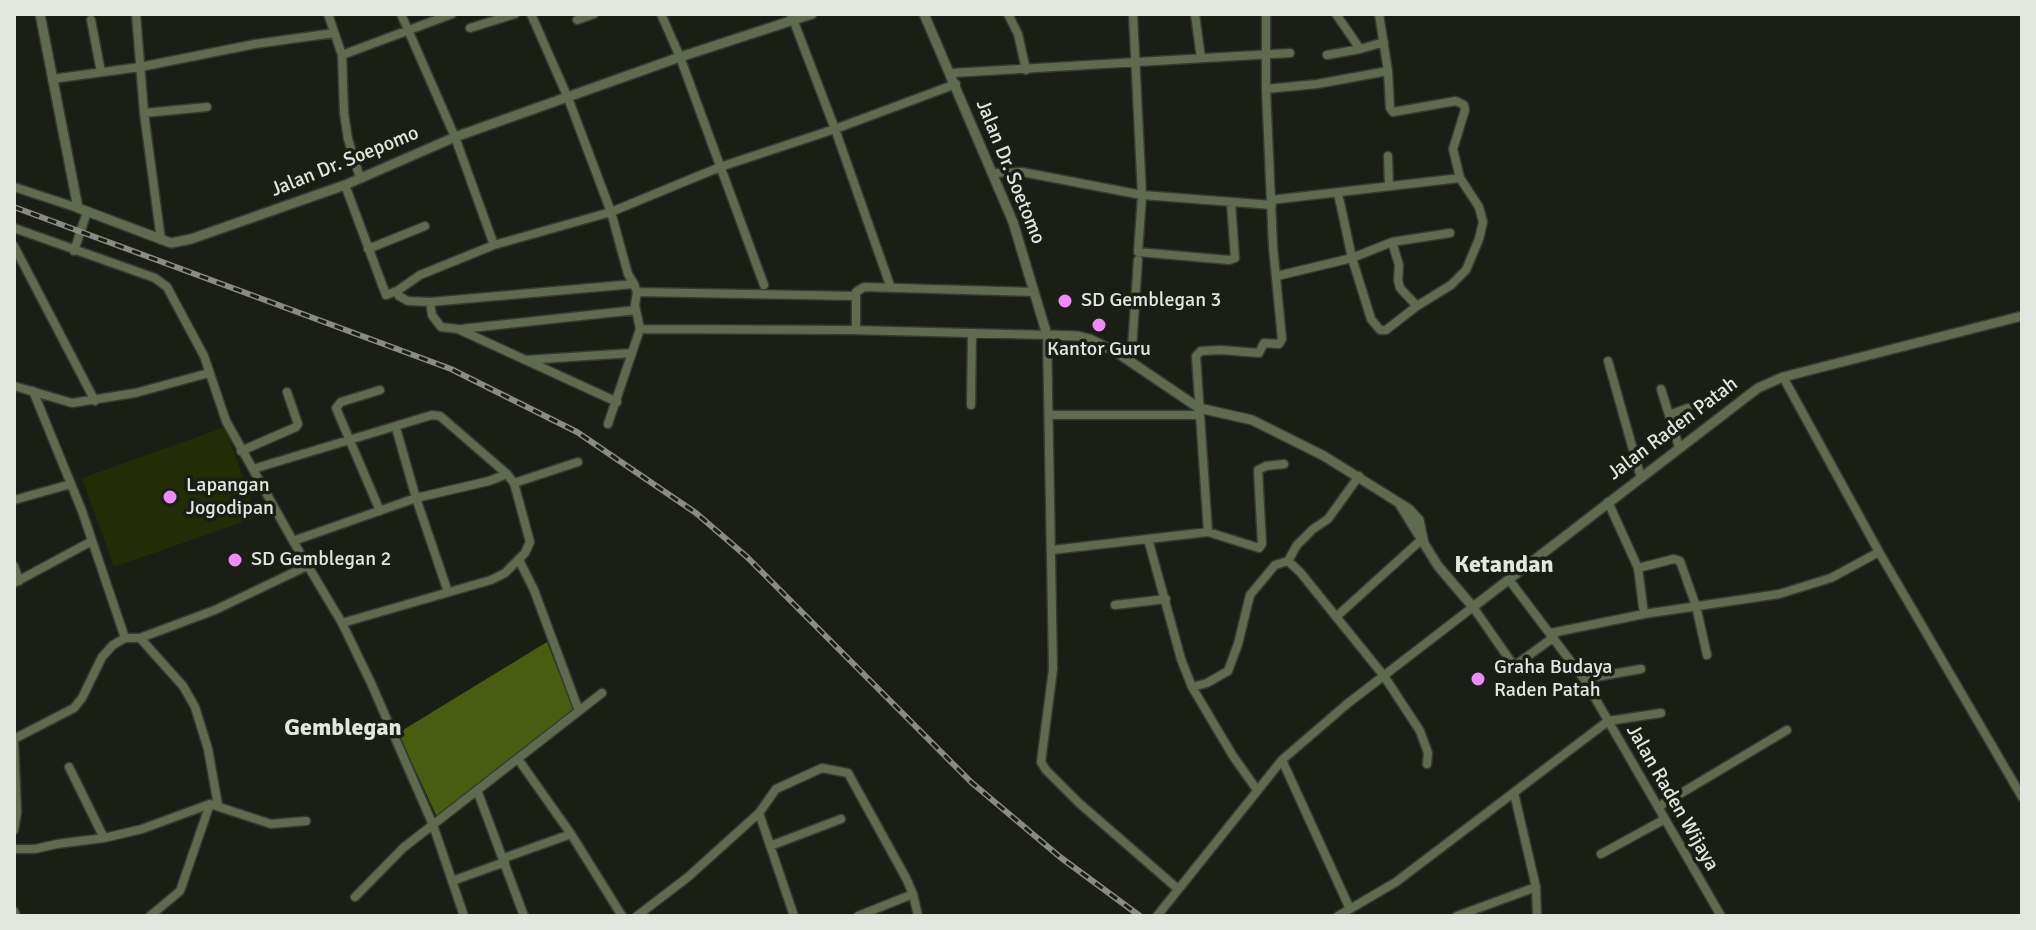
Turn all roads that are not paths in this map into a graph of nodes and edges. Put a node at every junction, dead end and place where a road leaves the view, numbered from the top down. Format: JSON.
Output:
{"nodes":[{"id":1,"x":40,"y":14,"type":"edge"},
{"id":2,"x":136,"y":14,"type":"edge"},
{"id":3,"x":328,"y":14,"type":"edge"},
{"id":4,"x":401,"y":14,"type":"edge"},
{"id":5,"x":452,"y":14,"type":"edge"},
{"id":6,"x":515,"y":14,"type":"edge"},
{"id":7,"x":531,"y":14,"type":"edge"},
{"id":8,"x":594,"y":14,"type":"edge"},
{"id":9,"x":661,"y":14,"type":"edge"},
{"id":10,"x":812,"y":14,"type":"edge"},
{"id":11,"x":924,"y":14,"type":"edge"},
{"id":12,"x":1008,"y":14,"type":"edge"},
{"id":13,"x":1133,"y":14,"type":"edge"},
{"id":14,"x":1195,"y":14,"type":"edge"},
{"id":15,"x":1266,"y":14,"type":"edge"},
{"id":16,"x":1336,"y":14,"type":"edge"},
{"id":17,"x":1379,"y":14,"type":"edge"},
{"id":18,"x":792,"y":17,"type":"edge"},
{"id":19,"x":91,"y":20,"type":"dead end"},
{"id":20,"x":577,"y":20,"type":"dead end"},
{"id":21,"x":470,"y":28,"type":"dead end"},
{"id":22,"x":407,"y":29,"type":"junction"},
{"id":23,"x":334,"y":33,"type":"junction"},
{"id":24,"x":1384,"y":42,"type":"junction"},
{"id":25,"x":1360,"y":49,"type":"junction"},
{"id":26,"x":1290,"y":53,"type":"dead end"},
{"id":27,"x":1267,"y":54,"type":"junction"},
{"id":28,"x":342,"y":55,"type":"junction"},
{"id":29,"x":1327,"y":55,"type":"dead end"},
{"id":30,"x":680,"y":57,"type":"junction"},
{"id":31,"x":1201,"y":58,"type":"junction"},
{"id":32,"x":1134,"y":64,"type":"junction"},
{"id":33,"x":140,"y":67,"type":"junction"},
{"id":34,"x":1026,"y":70,"type":"junction"},
{"id":35,"x":1388,"y":71,"type":"junction"},
{"id":36,"x":101,"y":72,"type":"junction"},
{"id":37,"x":954,"y":78,"type":"junction"},
{"id":38,"x":52,"y":79,"type":"junction"},
{"id":39,"x":1266,"y":89,"type":"junction"},
{"id":40,"x":568,"y":98,"type":"junction"},
{"id":41,"x":207,"y":107,"type":"dead end"},
{"id":42,"x":144,"y":113,"type":"junction"},
{"id":43,"x":835,"y":129,"type":"junction"},
{"id":44,"x":455,"y":137,"type":"junction"},
{"id":45,"x":1388,"y":156,"type":"dead end"},
{"id":46,"x":720,"y":167,"type":"junction"},
{"id":47,"x":993,"y":173,"type":"junction"},
{"id":48,"x":360,"y":178,"type":"junction"},
{"id":49,"x":1460,"y":178,"type":"junction"},
{"id":50,"x":345,"y":185,"type":"junction"},
{"id":51,"x":1389,"y":186,"type":"junction"},
{"id":52,"x":14,"y":187,"type":"edge"},
{"id":53,"x":1338,"y":193,"type":"junction"},
{"id":54,"x":1142,"y":195,"type":"junction"},
{"id":55,"x":1231,"y":203,"type":"junction"},
{"id":56,"x":1272,"y":203,"type":"junction"},
{"id":57,"x":83,"y":210,"type":"junction"},
{"id":58,"x":611,"y":212,"type":"junction"},
{"id":59,"x":425,"y":226,"type":"dead end"},
{"id":60,"x":14,"y":228,"type":"edge"},
{"id":61,"x":1450,"y":233,"type":"dead end"},
{"id":62,"x":161,"y":240,"type":"junction"},
{"id":63,"x":1392,"y":242,"type":"junction"},
{"id":64,"x":494,"y":245,"type":"junction"},
{"id":65,"x":14,"y":246,"type":"edge"},
{"id":66,"x":368,"y":249,"type":"junction"},
{"id":67,"x":74,"y":251,"type":"junction"},
{"id":68,"x":1352,"y":258,"type":"junction"},
{"id":69,"x":1138,"y":260,"type":"dead end"},
{"id":70,"x":18,"y":266,"type":"edge"},
{"id":71,"x":1277,"y":276,"type":"junction"},
{"id":72,"x":764,"y":285,"type":"dead end"},
{"id":73,"x":636,"y":288,"type":"junction"},
{"id":74,"x":891,"y":288,"type":"junction"},
{"id":75,"x":397,"y":291,"type":"junction"},
{"id":76,"x":1034,"y":292,"type":"junction"},
{"id":77,"x":856,"y":296,"type":"junction"},
{"id":78,"x":430,"y":302,"type":"junction"},
{"id":79,"x":1417,"y":306,"type":"junction"},
{"id":80,"x":636,"y":310,"type":"junction"},
{"id":81,"x":2022,"y":316,"type":"edge"},
{"id":82,"x":458,"y":329,"type":"junction"},
{"id":83,"x":640,"y":329,"type":"junction"},
{"id":84,"x":856,"y":330,"type":"junction"},
{"id":85,"x":972,"y":333,"type":"junction"},
{"id":86,"x":1047,"y":335,"type":"junction"},
{"id":87,"x":632,"y":353,"type":"junction"},
{"id":88,"x":524,"y":360,"type":"junction"},
{"id":89,"x":1608,"y":361,"type":"dead end"},
{"id":90,"x":1131,"y":362,"type":"junction"},
{"id":91,"x":209,"y":373,"type":"junction"},
{"id":92,"x":1783,"y":377,"type":"junction"},
{"id":93,"x":14,"y":386,"type":"edge"},
{"id":94,"x":1661,"y":389,"type":"dead end"},
{"id":95,"x":380,"y":390,"type":"dead end"},
{"id":96,"x":33,"y":391,"type":"junction"},
{"id":97,"x":287,"y":392,"type":"dead end"},
{"id":98,"x":95,"y":401,"type":"junction"},
{"id":99,"x":617,"y":402,"type":"junction"},
{"id":100,"x":971,"y":405,"type":"dead end"},
{"id":101,"x":1688,"y":408,"type":"dead end"},
{"id":102,"x":1199,"y":411,"type":"junction"},
{"id":103,"x":1050,"y":415,"type":"junction"},
{"id":104,"x":1669,"y":415,"type":"junction"},
{"id":105,"x":608,"y":424,"type":"dead end"},
{"id":106,"x":396,"y":428,"type":"junction"},
{"id":107,"x":351,"y":441,"type":"junction"},
{"id":108,"x":1679,"y":447,"type":"junction"},
{"id":109,"x":241,"y":451,"type":"junction"},
{"id":110,"x":578,"y":462,"type":"dead end"},
{"id":111,"x":1284,"y":464,"type":"dead end"},
{"id":112,"x":253,"y":469,"type":"junction"},
{"id":113,"x":507,"y":474,"type":"junction"},
{"id":114,"x":1359,"y":476,"type":"junction"},
{"id":115,"x":1641,"y":478,"type":"junction"},
{"id":116,"x":514,"y":483,"type":"junction"},
{"id":117,"x":71,"y":484,"type":"junction"},
{"id":118,"x":416,"y":498,"type":"junction"},
{"id":119,"x":14,"y":500,"type":"edge"},
{"id":120,"x":1608,"y":502,"type":"junction"},
{"id":121,"x":380,"y":511,"type":"junction"},
{"id":122,"x":1208,"y":532,"type":"junction"},
{"id":123,"x":1148,"y":539,"type":"junction"},
{"id":124,"x":92,"y":541,"type":"junction"},
{"id":125,"x":293,"y":541,"type":"junction"},
{"id":126,"x":1422,"y":542,"type":"junction"},
{"id":127,"x":1052,"y":550,"type":"junction"},
{"id":128,"x":1879,"y":552,"type":"junction"},
{"id":129,"x":519,"y":560,"type":"junction"},
{"id":130,"x":1288,"y":561,"type":"junction"},
{"id":131,"x":14,"y":566,"type":"edge"},
{"id":132,"x":307,"y":566,"type":"junction"},
{"id":133,"x":1638,"y":568,"type":"junction"},
{"id":134,"x":1510,"y":581,"type":"junction"},
{"id":135,"x":17,"y":582,"type":"edge"},
{"id":136,"x":448,"y":592,"type":"junction"},
{"id":137,"x":1166,"y":599,"type":"junction"},
{"id":138,"x":1115,"y":605,"type":"dead end"},
{"id":139,"x":1696,"y":606,"type":"junction"},
{"id":140,"x":1473,"y":607,"type":"junction"},
{"id":141,"x":1644,"y":614,"type":"junction"},
{"id":142,"x":1336,"y":617,"type":"junction"},
{"id":143,"x":342,"y":623,"type":"junction"},
{"id":144,"x":1552,"y":635,"type":"junction"},
{"id":145,"x":125,"y":638,"type":"junction"},
{"id":146,"x":140,"y":638,"type":"junction"},
{"id":147,"x":1707,"y":655,"type":"dead end"},
{"id":148,"x":1641,"y":669,"type":"dead end"},
{"id":149,"x":1384,"y":676,"type":"junction"},
{"id":150,"x":1584,"y":679,"type":"junction"},
{"id":151,"x":1192,"y":687,"type":"junction"},
{"id":152,"x":602,"y":693,"type":"dead end"},
{"id":153,"x":579,"y":711,"type":"junction"},
{"id":154,"x":1661,"y":713,"type":"dead end"},
{"id":155,"x":1608,"y":721,"type":"junction"},
{"id":156,"x":1787,"y":730,"type":"dead end"},
{"id":157,"x":14,"y":740,"type":"edge"},
{"id":158,"x":518,"y":759,"type":"junction"},
{"id":159,"x":1282,"y":760,"type":"junction"},
{"id":160,"x":1427,"y":764,"type":"dead end"},
{"id":161,"x":69,"y":767,"type":"dead end"},
{"id":162,"x":477,"y":790,"type":"junction"},
{"id":163,"x":1257,"y":790,"type":"junction"},
{"id":164,"x":1514,"y":793,"type":"junction"},
{"id":165,"x":2022,"y":797,"type":"edge"},
{"id":166,"x":214,"y":805,"type":"junction"},
{"id":167,"x":1658,"y":807,"type":"junction"},
{"id":168,"x":759,"y":813,"type":"junction"},
{"id":169,"x":841,"y":819,"type":"dead end"},
{"id":170,"x":1665,"y":819,"type":"junction"},
{"id":171,"x":306,"y":821,"type":"dead end"},
{"id":172,"x":433,"y":825,"type":"junction"},
{"id":173,"x":14,"y":830,"type":"edge"},
{"id":174,"x":571,"y":834,"type":"junction"},
{"id":175,"x":104,"y":838,"type":"junction"},
{"id":176,"x":770,"y":846,"type":"junction"},
{"id":177,"x":14,"y":849,"type":"edge"},
{"id":178,"x":1601,"y":854,"type":"dead end"},
{"id":179,"x":505,"y":860,"type":"junction"},
{"id":180,"x":452,"y":881,"type":"junction"},
{"id":181,"x":1536,"y":887,"type":"junction"},
{"id":182,"x":1178,"y":889,"type":"junction"},
{"id":183,"x":913,"y":894,"type":"junction"},
{"id":184,"x":355,"y":897,"type":"dead end"},
{"id":185,"x":1353,"y":908,"type":"junction"},
{"id":186,"x":1159,"y":913,"type":"edge"},
{"id":187,"x":150,"y":916,"type":"edge"},
{"id":188,"x":464,"y":916,"type":"edge"},
{"id":189,"x":524,"y":916,"type":"edge"},
{"id":190,"x":622,"y":916,"type":"edge"},
{"id":191,"x":637,"y":916,"type":"edge"},
{"id":192,"x":794,"y":916,"type":"edge"},
{"id":193,"x":858,"y":916,"type":"edge"},
{"id":194,"x":918,"y":916,"type":"edge"},
{"id":195,"x":1171,"y":916,"type":"edge"},
{"id":196,"x":1338,"y":916,"type":"edge"},
{"id":197,"x":1360,"y":916,"type":"edge"},
{"id":198,"x":1457,"y":916,"type":"edge"},
{"id":199,"x":1537,"y":916,"type":"edge"},
{"id":200,"x":1721,"y":916,"type":"edge"}],
"edges":[{"from":1,"to":38,"type":"street"},
{"from":2,"to":33,"type":"street"},
{"from":3,"to":23,"type":"street"},
{"from":4,"to":22,"type":"street"},
{"from":5,"to":22,"type":"street"},
{"from":6,"to":21,"type":"street"},
{"from":7,"to":40,"type":"street"},
{"from":8,"to":20,"type":"street"},
{"from":9,"to":30,"type":"street"},
{"from":10,"to":18,"type":"street","name":"Jalan Dr. Soepomo"},
{"from":11,"to":37,"type":"street","name":"Jalan Dr. Soetomo"},
{"from":12,"to":34,"type":"street"},
{"from":13,"to":32,"type":"street"},
{"from":14,"to":31,"type":"street"},
{"from":15,"to":27,"type":"street"},
{"from":16,"to":25,"type":"street"},
{"from":17,"to":24,"type":"street"},
{"from":18,"to":30,"type":"street","name":"Jalan Dr. Soepomo"},
{"from":18,"to":43,"type":"street"},
{"from":19,"to":36,"type":"street"},
{"from":22,"to":28,"type":"street"},
{"from":22,"to":44,"type":"street"},
{"from":23,"to":28,"type":"street"},
{"from":23,"to":33,"type":"street"},
{"from":24,"to":25,"type":"street"},
{"from":24,"to":35,"type":"street"},
{"from":25,"to":29,"type":"street"},
{"from":26,"to":27,"type":"street"},
{"from":27,"to":31,"type":"street"},
{"from":27,"to":39,"type":"street"},
{"from":28,"to":48,"type":"street"},
{"from":30,"to":40,"type":"street","name":"Jalan Dr. Soepomo"},
{"from":30,"to":46,"type":"street"},
{"from":31,"to":32,"type":"street"},
{"from":32,"to":34,"type":"street"},
{"from":32,"to":54,"type":"street"},
{"from":33,"to":36,"type":"street"},
{"from":33,"to":42,"type":"street"},
{"from":34,"to":37,"type":"street"},
{"from":35,"to":39,"type":"street"},
{"from":35,"to":49,"type":"street"},
{"from":36,"to":38,"type":"street"},
{"from":37,"to":43,"type":"street"},
{"from":37,"to":47,"type":"street","name":"Jalan Dr. Soetomo"},
{"from":38,"to":57,"type":"street"},
{"from":39,"to":56,"type":"street"},
{"from":40,"to":44,"type":"street","name":"Jalan Dr. Soepomo"},
{"from":40,"to":58,"type":"street"},
{"from":41,"to":42,"type":"street"},
{"from":42,"to":62,"type":"street"},
{"from":43,"to":46,"type":"street"},
{"from":43,"to":74,"type":"street"},
{"from":44,"to":48,"type":"street","name":"Jalan Dr. Soepomo"},
{"from":44,"to":64,"type":"street"},
{"from":45,"to":51,"type":"street"},
{"from":46,"to":58,"type":"street"},
{"from":46,"to":72,"type":"street"},
{"from":47,"to":54,"type":"street"},
{"from":47,"to":76,"type":"street","name":"Jalan Dr. Soetomo"},
{"from":48,"to":50,"type":"street","name":"Jalan Dr. Soepomo"},
{"from":49,"to":51,"type":"street"},
{"from":49,"to":79,"type":"street"},
{"from":50,"to":62,"type":"street","name":"Jalan Dr. Soepomo"},
{"from":50,"to":66,"type":"street"},
{"from":51,"to":53,"type":"street"},
{"from":52,"to":57,"type":"street"},
{"from":53,"to":56,"type":"street"},
{"from":53,"to":68,"type":"street"},
{"from":54,"to":55,"type":"street"},
{"from":54,"to":55,"type":"street"},
{"from":55,"to":56,"type":"street"},
{"from":56,"to":71,"type":"street"},
{"from":57,"to":62,"type":"street","name":"Jalan Dr. Soepomo"},
{"from":57,"to":67,"type":"street"},
{"from":58,"to":64,"type":"street"},
{"from":58,"to":73,"type":"street"},
{"from":59,"to":66,"type":"street"},
{"from":60,"to":67,"type":"street"},
{"from":61,"to":63,"type":"street"},
{"from":63,"to":68,"type":"street"},
{"from":63,"to":79,"type":"street"},
{"from":64,"to":75,"type":"street"},
{"from":65,"to":70,"type":"street"},
{"from":66,"to":75,"type":"street"},
{"from":67,"to":91,"type":"street"},
{"from":68,"to":71,"type":"street"},
{"from":68,"to":79,"type":"street"},
{"from":69,"to":90,"type":"street"},
{"from":70,"to":98,"type":"street"},
{"from":71,"to":102,"type":"street"},
{"from":73,"to":77,"type":"street"},
{"from":73,"to":78,"type":"street"},
{"from":73,"to":80,"type":"street"},
{"from":74,"to":76,"type":"street"},
{"from":74,"to":77,"type":"street"},
{"from":75,"to":78,"type":"street"},
{"from":76,"to":86,"type":"street","name":"Jalan Dr. Soetomo"},
{"from":77,"to":84,"type":"street"},
{"from":78,"to":82,"type":"street"},
{"from":80,"to":82,"type":"street"},
{"from":80,"to":83,"type":"street"},
{"from":81,"to":92,"type":"street","name":"Jalan Raden Patah"},
{"from":82,"to":88,"type":"street"},
{"from":83,"to":84,"type":"street"},
{"from":83,"to":87,"type":"street"},
{"from":84,"to":85,"type":"street"},
{"from":85,"to":86,"type":"street"},
{"from":85,"to":100,"type":"street"},
{"from":86,"to":90,"type":"street"},
{"from":86,"to":103,"type":"street"},
{"from":87,"to":88,"type":"street"},
{"from":87,"to":99,"type":"street"},
{"from":88,"to":99,"type":"street"},
{"from":89,"to":115,"type":"street"},
{"from":90,"to":102,"type":"street"},
{"from":91,"to":98,"type":"street"},
{"from":91,"to":109,"type":"street"},
{"from":92,"to":108,"type":"street","name":"Jalan Raden Patah"},
{"from":92,"to":128,"type":"street"},
{"from":93,"to":96,"type":"street"},
{"from":94,"to":104,"type":"street"},
{"from":95,"to":107,"type":"street"},
{"from":96,"to":98,"type":"street"},
{"from":96,"to":117,"type":"street"},
{"from":97,"to":109,"type":"street"},
{"from":99,"to":105,"type":"street"},
{"from":101,"to":104,"type":"street"},
{"from":102,"to":103,"type":"street"},
{"from":102,"to":114,"type":"street"},
{"from":102,"to":122,"type":"street"},
{"from":103,"to":127,"type":"street"},
{"from":104,"to":108,"type":"street"},
{"from":106,"to":107,"type":"street"},
{"from":106,"to":113,"type":"street"},
{"from":106,"to":118,"type":"street"},
{"from":107,"to":112,"type":"street"},
{"from":107,"to":121,"type":"street"},
{"from":108,"to":115,"type":"street","name":"Jalan Raden Patah"},
{"from":109,"to":112,"type":"street"},
{"from":110,"to":116,"type":"street"},
{"from":111,"to":122,"type":"street"},
{"from":112,"to":125,"type":"street"},
{"from":113,"to":116,"type":"street"},
{"from":113,"to":118,"type":"street"},
{"from":114,"to":126,"type":"street"},
{"from":114,"to":130,"type":"street"},
{"from":115,"to":120,"type":"street","name":"Jalan Raden Patah"},
{"from":116,"to":129,"type":"street"},
{"from":117,"to":119,"type":"street"},
{"from":117,"to":124,"type":"street"},
{"from":118,"to":121,"type":"street"},
{"from":118,"to":136,"type":"street"},
{"from":120,"to":133,"type":"street"},
{"from":120,"to":134,"type":"street","name":"Jalan Raden Patah"},
{"from":121,"to":125,"type":"street"},
{"from":122,"to":123,"type":"street"},
{"from":123,"to":127,"type":"street"},
{"from":123,"to":137,"type":"street"},
{"from":124,"to":135,"type":"street"},
{"from":124,"to":145,"type":"street"},
{"from":125,"to":132,"type":"street"},
{"from":126,"to":140,"type":"street"},
{"from":126,"to":142,"type":"street"},
{"from":127,"to":182,"type":"street"},
{"from":128,"to":139,"type":"street"},
{"from":128,"to":165,"type":"street"},
{"from":129,"to":136,"type":"street"},
{"from":129,"to":153,"type":"street"},
{"from":130,"to":142,"type":"street"},
{"from":130,"to":151,"type":"street"},
{"from":131,"to":135,"type":"street"},
{"from":132,"to":143,"type":"street"},
{"from":132,"to":146,"type":"street"},
{"from":133,"to":139,"type":"street"},
{"from":133,"to":141,"type":"street"},
{"from":134,"to":140,"type":"street","name":"Jalan Raden Patah"},
{"from":134,"to":144,"type":"street","name":"Jalan Raden Wijaya"},
{"from":136,"to":143,"type":"street"},
{"from":137,"to":138,"type":"street"},
{"from":137,"to":151,"type":"street"},
{"from":139,"to":141,"type":"street"},
{"from":139,"to":147,"type":"street"},
{"from":140,"to":144,"type":"street"},
{"from":140,"to":149,"type":"street"},
{"from":141,"to":144,"type":"street"},
{"from":142,"to":149,"type":"street"},
{"from":143,"to":172,"type":"street"},
{"from":144,"to":150,"type":"street","name":"Jalan Raden Wijaya"},
{"from":145,"to":146,"type":"street"},
{"from":145,"to":157,"type":"street"},
{"from":146,"to":166,"type":"street"},
{"from":148,"to":150,"type":"street"},
{"from":149,"to":159,"type":"street"},
{"from":149,"to":160,"type":"street"},
{"from":150,"to":155,"type":"street","name":"Jalan Raden Wijaya"},
{"from":151,"to":163,"type":"street"},
{"from":152,"to":153,"type":"street"},
{"from":153,"to":158,"type":"street"},
{"from":154,"to":155,"type":"street"},
{"from":155,"to":164,"type":"street"},
{"from":155,"to":167,"type":"street","name":"Jalan Raden Wijaya"},
{"from":156,"to":167,"type":"street"},
{"from":157,"to":173,"type":"street"},
{"from":158,"to":162,"type":"street"},
{"from":158,"to":174,"type":"street"},
{"from":159,"to":163,"type":"street"},
{"from":159,"to":185,"type":"street"},
{"from":161,"to":175,"type":"street"},
{"from":162,"to":172,"type":"street"},
{"from":162,"to":179,"type":"street"},
{"from":163,"to":182,"type":"street"},
{"from":164,"to":181,"type":"street"},
{"from":164,"to":185,"type":"street"},
{"from":166,"to":171,"type":"street"},
{"from":166,"to":175,"type":"street"},
{"from":166,"to":187,"type":"street"},
{"from":167,"to":170,"type":"street","name":"Jalan Raden Wijaya"},
{"from":168,"to":176,"type":"street"},
{"from":168,"to":183,"type":"street"},
{"from":168,"to":191,"type":"street"},
{"from":169,"to":176,"type":"street"},
{"from":170,"to":178,"type":"street"},
{"from":170,"to":200,"type":"street","name":"Jalan Raden Wijaya"},
{"from":172,"to":180,"type":"street"},
{"from":172,"to":184,"type":"street"},
{"from":174,"to":179,"type":"street"},
{"from":174,"to":190,"type":"street"},
{"from":175,"to":177,"type":"street"},
{"from":176,"to":192,"type":"street"},
{"from":179,"to":180,"type":"street"},
{"from":179,"to":189,"type":"street"},
{"from":180,"to":188,"type":"street"},
{"from":181,"to":198,"type":"street"},
{"from":181,"to":199,"type":"street"},
{"from":182,"to":186,"type":"street"},
{"from":183,"to":193,"type":"street"},
{"from":183,"to":194,"type":"street"},
{"from":185,"to":196,"type":"street"},
{"from":185,"to":197,"type":"street"},
{"from":186,"to":195,"type":"street"}]}
